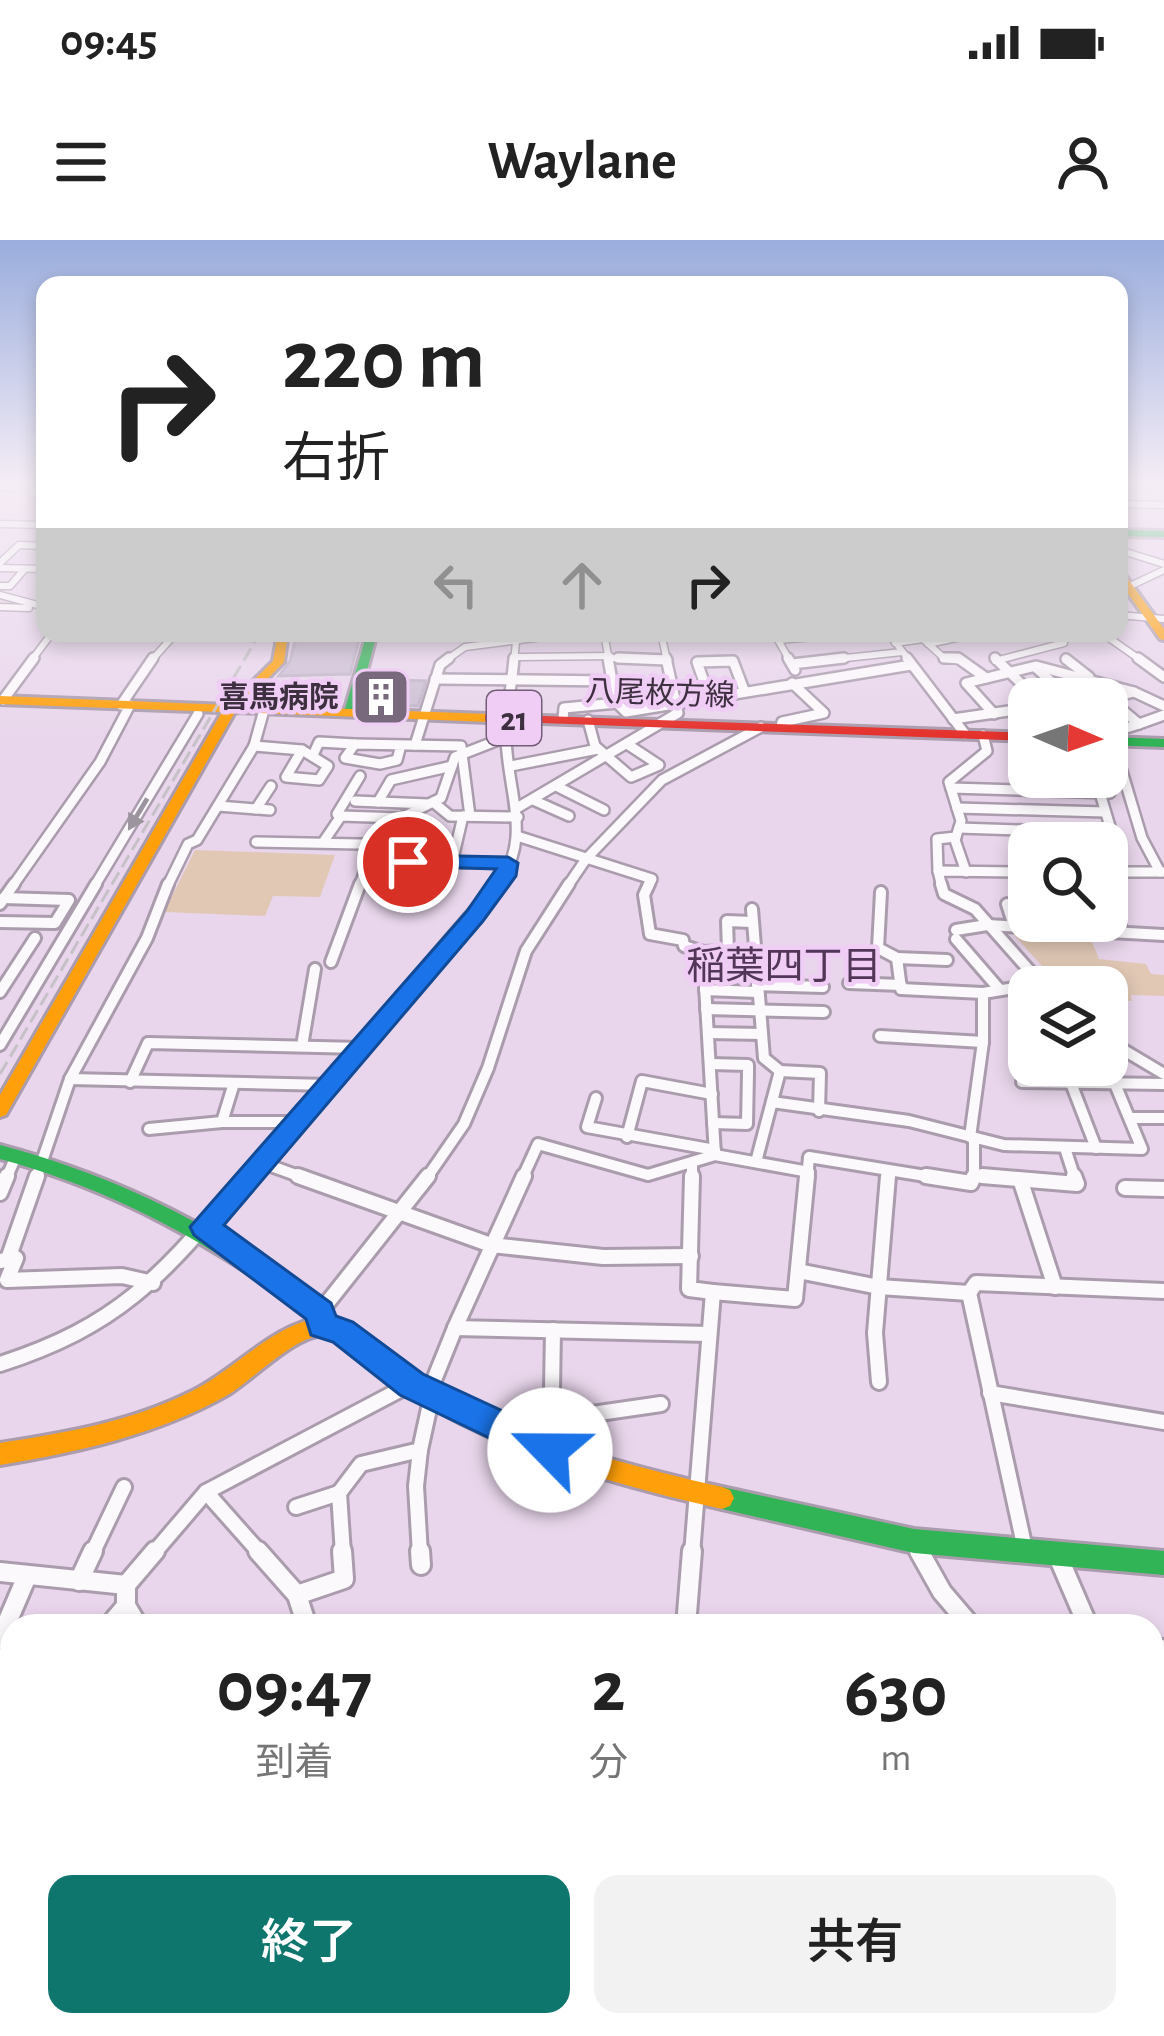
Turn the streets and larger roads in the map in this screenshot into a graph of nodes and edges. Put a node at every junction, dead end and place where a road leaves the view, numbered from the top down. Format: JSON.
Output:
{"nodes":[{"id":1,"x":1161,"y":568,"type":"edge"},
{"id":2,"x":23,"y":571,"type":"dead end"},
{"id":3,"x":1128,"y":579,"type":"edge"},
{"id":4,"x":1128,"y":585,"type":"edge"},
{"id":5,"x":0,"y":586,"type":"edge"},
{"id":6,"x":0,"y":596,"type":"edge"},
{"id":7,"x":36,"y":606,"type":"edge"},
{"id":8,"x":0,"y":608,"type":"edge"},
{"id":9,"x":36,"y":608,"type":"edge"},
{"id":10,"x":1156,"y":618,"type":"edge"},
{"id":11,"x":1164,"y":637,"type":"edge"},
{"id":12,"x":45,"y":642,"type":"edge"},
{"id":13,"x":168,"y":642,"type":"edge"},
{"id":14,"x":281,"y":642,"type":"edge"},
{"id":15,"x":369,"y":642,"type":"edge"},
{"id":16,"x":487,"y":642,"type":"edge"},
{"id":17,"x":517,"y":642,"type":"edge"},
{"id":18,"x":606,"y":642,"type":"edge"},
{"id":19,"x":663,"y":642,"type":"edge"},
{"id":20,"x":779,"y":642,"type":"edge"},
{"id":21,"x":902,"y":642,"type":"edge"},
{"id":22,"x":926,"y":642,"type":"edge"},
{"id":23,"x":937,"y":642,"type":"edge"},
{"id":24,"x":1115,"y":642,"type":"edge"},
{"id":25,"x":895,"y":643,"type":"joint"},
{"id":26,"x":1064,"y":643,"type":"dead end"},
{"id":27,"x":928,"y":644,"type":"junction"},
{"id":28,"x":902,"y":652,"type":"junction"},
{"id":29,"x":517,"y":657,"type":"junction"},
{"id":30,"x":610,"y":657,"type":"junction"},
{"id":31,"x":1066,"y":658,"type":"dead end"},
{"id":32,"x":667,"y":660,"type":"junction"},
{"id":33,"x":792,"y":664,"type":"junction"},
{"id":34,"x":911,"y":665,"type":"junction"},
{"id":35,"x":1034,"y":667,"type":"junction"},
{"id":36,"x":1007,"y":672,"type":"junction"},
{"id":37,"x":1164,"y":677,"type":"edge"},
{"id":38,"x":1014,"y":678,"type":"edge"},
{"id":39,"x":1047,"y":678,"type":"edge"},
{"id":40,"x":1082,"y":678,"type":"edge"},
{"id":41,"x":1091,"y":678,"type":"edge"},
{"id":42,"x":986,"y":679,"type":"junction"},
{"id":43,"x":435,"y":680,"type":"junction"},
{"id":44,"x":612,"y":681,"type":"junction"},
{"id":45,"x":512,"y":682,"type":"junction"},
{"id":46,"x":797,"y":682,"type":"junction"},
{"id":47,"x":744,"y":690,"type":"junction"},
{"id":48,"x":1128,"y":690,"type":"edge"},
{"id":49,"x":1134,"y":692,"type":"junction"},
{"id":50,"x":1128,"y":693,"type":"edge"},
{"id":51,"x":709,"y":697,"type":"junction"},
{"id":52,"x":1,"y":700,"type":"edge"},
{"id":53,"x":678,"y":702,"type":"junction"},
{"id":54,"x":617,"y":703,"type":"junction"},
{"id":55,"x":126,"y":705,"type":"junction"},
{"id":56,"x":1164,"y":706,"type":"edge"},
{"id":57,"x":231,"y":709,"type":"junction"},
{"id":58,"x":264,"y":710,"type":"junction"},
{"id":59,"x":1008,"y":711,"type":"edge"},
{"id":60,"x":350,"y":712,"type":"junction"},
{"id":61,"x":998,"y":713,"type":"junction"},
{"id":62,"x":198,"y":714,"type":"dead end"},
{"id":63,"x":426,"y":715,"type":"junction"},
{"id":64,"x":1164,"y":715,"type":"edge"},
{"id":65,"x":1128,"y":716,"type":"edge"},
{"id":66,"x":563,"y":719,"type":"junction"},
{"id":67,"x":588,"y":720,"type":"junction"},
{"id":68,"x":663,"y":723,"type":"junction"},
{"id":69,"x":1008,"y":723,"type":"edge"},
{"id":70,"x":1138,"y":724,"type":"junction"},
{"id":71,"x":507,"y":727,"type":"junction"},
{"id":72,"x":771,"y":727,"type":"junction"},
{"id":73,"x":967,"y":729,"type":"junction"},
{"id":74,"x":1128,"y":729,"type":"edge"},
{"id":75,"x":1008,"y":734,"type":"edge"},
{"id":76,"x":1128,"y":740,"type":"edge"},
{"id":77,"x":1164,"y":743,"type":"edge"},
{"id":78,"x":355,"y":744,"type":"junction"},
{"id":79,"x":627,"y":744,"type":"junction"},
{"id":80,"x":401,"y":745,"type":"junction"},
{"id":81,"x":254,"y":746,"type":"junction"},
{"id":82,"x":416,"y":748,"type":"junction"},
{"id":83,"x":463,"y":754,"type":"junction"},
{"id":84,"x":599,"y":757,"type":"junction"},
{"id":85,"x":452,"y":766,"type":"junction"},
{"id":86,"x":511,"y":766,"type":"junction"},
{"id":87,"x":360,"y":776,"type":"dead end"},
{"id":88,"x":404,"y":778,"type":"junction"},
{"id":89,"x":271,"y":786,"type":"dead end"},
{"id":90,"x":558,"y":787,"type":"junction"},
{"id":91,"x":951,"y":788,"type":"junction"},
{"id":92,"x":1128,"y":796,"type":"edge"},
{"id":93,"x":533,"y":800,"type":"junction"},
{"id":94,"x":355,"y":801,"type":"dead end"},
{"id":95,"x":378,"y":802,"type":"junction"},
{"id":96,"x":410,"y":803,"type":"junction"},
{"id":97,"x":431,"y":803,"type":"junction"},
{"id":98,"x":218,"y":806,"type":"junction"},
{"id":99,"x":957,"y":808,"type":"junction"},
{"id":100,"x":256,"y":809,"type":"junction"},
{"id":101,"x":270,"y":810,"type":"dead end"},
{"id":102,"x":604,"y":810,"type":"dead end"},
{"id":103,"x":518,"y":812,"type":"junction"},
{"id":104,"x":1106,"y":812,"type":"junction"},
{"id":105,"x":340,"y":816,"type":"junction"},
{"id":106,"x":467,"y":816,"type":"junction"},
{"id":107,"x":569,"y":816,"type":"dead end"},
{"id":108,"x":957,"y":833,"type":"junction"},
{"id":109,"x":517,"y":836,"type":"junction"},
{"id":110,"x":324,"y":841,"type":"dead end"},
{"id":111,"x":256,"y":842,"type":"dead end"},
{"id":112,"x":586,"y":859,"type":"junction"},
{"id":113,"x":408,"y":862,"type":"junction"},
{"id":114,"x":452,"y":862,"type":"junction"},
{"id":115,"x":508,"y":863,"type":"junction"},
{"id":116,"x":938,"y":872,"type":"junction"},
{"id":117,"x":966,"y":872,"type":"junction"},
{"id":118,"x":1008,"y":872,"type":"edge"},
{"id":119,"x":1128,"y":872,"type":"edge"},
{"id":120,"x":1162,"y":872,"type":"edge"},
{"id":121,"x":880,"y":892,"type":"dead end"},
{"id":122,"x":2,"y":901,"type":"edge"},
{"id":123,"x":1007,"y":904,"type":"dead end"},
{"id":124,"x":1008,"y":907,"type":"edge"},
{"id":125,"x":0,"y":922,"type":"edge"},
{"id":126,"x":987,"y":925,"type":"junction"},
{"id":127,"x":1008,"y":926,"type":"edge"},
{"id":128,"x":1128,"y":932,"type":"edge"},
{"id":129,"x":1164,"y":935,"type":"edge"},
{"id":130,"x":35,"y":938,"type":"dead end"},
{"id":131,"x":703,"y":952,"type":"junction"},
{"id":132,"x":897,"y":958,"type":"junction"},
{"id":133,"x":947,"y":960,"type":"dead end"},
{"id":134,"x":332,"y":962,"type":"dead end"},
{"id":135,"x":0,"y":966,"type":"edge"},
{"id":136,"x":1025,"y":966,"type":"edge"},
{"id":137,"x":17,"y":967,"type":"junction"},
{"id":138,"x":315,"y":969,"type":"dead end"},
{"id":139,"x":849,"y":983,"type":"dead end"},
{"id":140,"x":901,"y":985,"type":"junction"},
{"id":141,"x":823,"y":987,"type":"dead end"},
{"id":142,"x":758,"y":989,"type":"junction"},
{"id":143,"x":1008,"y":989,"type":"edge"},
{"id":144,"x":705,"y":990,"type":"junction"},
{"id":145,"x":1000,"y":990,"type":"junction"},
{"id":146,"x":0,"y":992,"type":"edge"},
{"id":147,"x":983,"y":993,"type":"junction"},
{"id":148,"x":706,"y":1010,"type":"junction"},
{"id":149,"x":760,"y":1011,"type":"junction"},
{"id":150,"x":824,"y":1012,"type":"dead end"},
{"id":151,"x":708,"y":1033,"type":"junction"},
{"id":152,"x":762,"y":1034,"type":"junction"},
{"id":153,"x":880,"y":1036,"type":"dead end"},
{"id":154,"x":983,"y":1042,"type":"junction"},
{"id":155,"x":0,"y":1045,"type":"edge"},
{"id":156,"x":302,"y":1046,"type":"junction"},
{"id":157,"x":361,"y":1048,"type":"junction"},
{"id":158,"x":1128,"y":1053,"type":"edge"},
{"id":159,"x":710,"y":1064,"type":"junction"},
{"id":160,"x":780,"y":1071,"type":"junction"},
{"id":161,"x":1164,"y":1074,"type":"edge"},
{"id":162,"x":70,"y":1079,"type":"junction"},
{"id":163,"x":130,"y":1082,"type":"junction"},
{"id":164,"x":234,"y":1083,"type":"junction"},
{"id":165,"x":329,"y":1084,"type":"junction"},
{"id":166,"x":1128,"y":1084,"type":"edge"},
{"id":167,"x":1164,"y":1084,"type":"edge"},
{"id":168,"x":1072,"y":1086,"type":"edge"},
{"id":169,"x":1116,"y":1086,"type":"edge"},
{"id":170,"x":712,"y":1094,"type":"junction"},
{"id":171,"x":596,"y":1098,"type":"dead end"},
{"id":172,"x":772,"y":1102,"type":"junction"},
{"id":173,"x":0,"y":1110,"type":"edge"},
{"id":174,"x":819,"y":1111,"type":"junction"},
{"id":175,"x":1130,"y":1118,"type":"junction"},
{"id":176,"x":1164,"y":1118,"type":"edge"},
{"id":177,"x":222,"y":1122,"type":"junction"},
{"id":178,"x":296,"y":1122,"type":"junction"},
{"id":179,"x":713,"y":1123,"type":"junction"},
{"id":180,"x":149,"y":1129,"type":"dead end"},
{"id":181,"x":627,"y":1137,"type":"junction"},
{"id":182,"x":972,"y":1137,"type":"junction"},
{"id":183,"x":1065,"y":1148,"type":"junction"},
{"id":184,"x":1096,"y":1148,"type":"junction"},
{"id":185,"x":715,"y":1153,"type":"junction"},
{"id":186,"x":8,"y":1154,"type":"edge"},
{"id":187,"x":41,"y":1159,"type":"junction"},
{"id":188,"x":260,"y":1162,"type":"junction"},
{"id":189,"x":756,"y":1162,"type":"junction"},
{"id":190,"x":692,"y":1163,"type":"junction"},
{"id":191,"x":809,"y":1172,"type":"junction"},
{"id":192,"x":888,"y":1173,"type":"junction"},
{"id":193,"x":974,"y":1175,"type":"junction"},
{"id":194,"x":1021,"y":1182,"type":"junction"},
{"id":195,"x":1126,"y":1189,"type":"dead end"},
{"id":196,"x":1164,"y":1189,"type":"edge"},
{"id":197,"x":0,"y":1192,"type":"edge"},
{"id":198,"x":401,"y":1215,"type":"junction"},
{"id":199,"x":204,"y":1227,"type":"junction"},
{"id":200,"x":491,"y":1245,"type":"junction"},
{"id":201,"x":691,"y":1256,"type":"junction"},
{"id":202,"x":4,"y":1260,"type":"edge"},
{"id":203,"x":798,"y":1270,"type":"junction"},
{"id":204,"x":153,"y":1283,"type":"junction"},
{"id":205,"x":879,"y":1287,"type":"junction"},
{"id":206,"x":1055,"y":1288,"type":"junction"},
{"id":207,"x":1164,"y":1291,"type":"edge"},
{"id":208,"x":713,"y":1292,"type":"junction"},
{"id":209,"x":969,"y":1293,"type":"junction"},
{"id":210,"x":321,"y":1319,"type":"junction"},
{"id":211,"x":454,"y":1328,"type":"junction"},
{"id":212,"x":553,"y":1330,"type":"junction"},
{"id":213,"x":710,"y":1334,"type":"junction"},
{"id":214,"x":0,"y":1364,"type":"edge"},
{"id":215,"x":878,"y":1382,"type":"dead end"},
{"id":216,"x":422,"y":1390,"type":"junction"},
{"id":217,"x":990,"y":1393,"type":"junction"},
{"id":218,"x":662,"y":1404,"type":"dead end"},
{"id":219,"x":550,"y":1420,"type":"junction"},
{"id":220,"x":1164,"y":1421,"type":"edge"},
{"id":221,"x":420,"y":1450,"type":"junction"},
{"id":222,"x":550,"y":1450,"type":"junction"},
{"id":223,"x":0,"y":1454,"type":"edge"},
{"id":224,"x":124,"y":1486,"type":"dead end"},
{"id":225,"x":206,"y":1492,"type":"junction"},
{"id":226,"x":695,"y":1492,"type":"junction"},
{"id":227,"x":338,"y":1493,"type":"junction"},
{"id":228,"x":296,"y":1507,"type":"dead end"},
{"id":229,"x":914,"y":1541,"type":"junction"},
{"id":230,"x":1025,"y":1550,"type":"junction"},
{"id":231,"x":1057,"y":1553,"type":"junction"},
{"id":232,"x":1164,"y":1563,"type":"edge"},
{"id":233,"x":421,"y":1565,"type":"dead end"},
{"id":234,"x":0,"y":1572,"type":"edge"},
{"id":235,"x":28,"y":1576,"type":"junction"},
{"id":236,"x":79,"y":1581,"type":"junction"},
{"id":237,"x":126,"y":1585,"type":"junction"},
{"id":238,"x":297,"y":1594,"type":"junction"},
{"id":239,"x":126,"y":1606,"type":"junction"},
{"id":240,"x":11,"y":1614,"type":"edge"},
{"id":241,"x":119,"y":1614,"type":"edge"},
{"id":242,"x":131,"y":1614,"type":"edge"},
{"id":243,"x":301,"y":1614,"type":"edge"},
{"id":244,"x":687,"y":1614,"type":"edge"},
{"id":245,"x":960,"y":1614,"type":"edge"},
{"id":246,"x":1083,"y":1614,"type":"edge"}],
"edges":[{"from":1,"to":3,"type":"street"},
{"from":2,"to":5,"type":"street"},
{"from":4,"to":10,"type":"street"},
{"from":6,"to":7,"type":"street"},
{"from":8,"to":9,"type":"street"},
{"from":10,"to":11,"type":"street"},
{"from":12,"to":52,"type":"street"},
{"from":13,"to":55,"type":"street"},
{"from":14,"to":57,"type":"street"},
{"from":15,"to":60,"type":"street"},
{"from":16,"to":43,"type":"street"},
{"from":17,"to":29,"type":"street"},
{"from":18,"to":30,"type":"street"},
{"from":19,"to":32,"type":"street"},
{"from":20,"to":33,"type":"street"},
{"from":21,"to":25,"type":"street"},
{"from":22,"to":27,"type":"street"},
{"from":23,"to":27,"type":"street"},
{"from":24,"to":37,"type":"street"},
{"from":25,"to":28,"type":"street"},
{"from":26,"to":36,"type":"street"},
{"from":27,"to":42,"type":"street"},
{"from":28,"to":33,"type":"street"},
{"from":28,"to":34,"type":"street"},
{"from":29,"to":30,"type":"street"},
{"from":29,"to":45,"type":"street"},
{"from":30,"to":32,"type":"street"},
{"from":30,"to":44,"type":"street"},
{"from":31,"to":41,"type":"street"},
{"from":32,"to":53,"type":"street"},
{"from":33,"to":46,"type":"street"},
{"from":34,"to":46,"type":"street"},
{"from":34,"to":73,"type":"street"},
{"from":35,"to":36,"type":"street"},
{"from":35,"to":39,"type":"street"},
{"from":35,"to":40,"type":"street"},
{"from":36,"to":38,"type":"street"},
{"from":36,"to":42,"type":"street"},
{"from":42,"to":61,"type":"street"},
{"from":43,"to":45,"type":"street"},
{"from":43,"to":63,"type":"street"},
{"from":44,"to":45,"type":"street"},
{"from":44,"to":54,"type":"street"},
{"from":45,"to":71,"type":"street"},
{"from":46,"to":47,"type":"street"},
{"from":46,"to":72,"type":"street"},
{"from":47,"to":51,"type":"street"},
{"from":47,"to":51,"type":"street"},
{"from":48,"to":49,"type":"street"},
{"from":49,"to":50,"type":"street"},
{"from":49,"to":56,"type":"street"},
{"from":51,"to":53,"type":"street"},
{"from":52,"to":55,"type":"street","name":"八尾枚方線","number":"21"},
{"from":53,"to":54,"type":"street"},
{"from":53,"to":68,"type":"street"},
{"from":54,"to":66,"type":"street"},
{"from":55,"to":57,"type":"street","name":"八尾枚方線","number":"21"},
{"from":55,"to":122,"type":"street"},
{"from":57,"to":58,"type":"street","name":"八尾枚方線","number":"21"},
{"from":57,"to":173,"type":"street"},
{"from":58,"to":60,"type":"street","name":"八尾枚方線","number":"21"},
{"from":58,"to":81,"type":"street"},
{"from":59,"to":61,"type":"street"},
{"from":60,"to":63,"type":"street","name":"八尾枚方線","number":"21"},
{"from":61,"to":69,"type":"street"},
{"from":61,"to":73,"type":"street"},
{"from":62,"to":155,"type":"street","one_way":true},
{"from":63,"to":71,"type":"street","name":"八尾枚方線","number":"21"},
{"from":63,"to":82,"type":"street"},
{"from":64,"to":70,"type":"street"},
{"from":65,"to":70,"type":"street"},
{"from":66,"to":67,"type":"street","name":"八尾枚方線","number":"21"},
{"from":66,"to":71,"type":"street","name":"八尾枚方線","number":"21"},
{"from":67,"to":68,"type":"street","name":"八尾枚方線","number":"21"},
{"from":67,"to":84,"type":"street"},
{"from":68,"to":72,"type":"street","name":"八尾枚方線","number":"21"},
{"from":68,"to":79,"type":"street"},
{"from":70,"to":74,"type":"street"},
{"from":71,"to":83,"type":"street"},
{"from":71,"to":86,"type":"street"},
{"from":72,"to":73,"type":"street","name":"八尾枚方線","number":"21"},
{"from":72,"to":112,"type":"street"},
{"from":73,"to":75,"type":"street","name":"八尾枚方線","number":"21"},
{"from":73,"to":91,"type":"street"},
{"from":76,"to":77,"type":"street"},
{"from":78,"to":80,"type":"street"},
{"from":78,"to":80,"type":"street"},
{"from":78,"to":81,"type":"street"},
{"from":79,"to":84,"type":"street"},
{"from":79,"to":84,"type":"street"},
{"from":80,"to":82,"type":"street"},
{"from":81,"to":98,"type":"street"},
{"from":82,"to":83,"type":"street"},
{"from":83,"to":85,"type":"street"},
{"from":83,"to":106,"type":"street"},
{"from":84,"to":86,"type":"street"},
{"from":84,"to":90,"type":"street"},
{"from":85,"to":88,"type":"street"},
{"from":85,"to":97,"type":"street"},
{"from":86,"to":103,"type":"street"},
{"from":87,"to":105,"type":"street"},
{"from":88,"to":95,"type":"street"},
{"from":88,"to":96,"type":"street"},
{"from":89,"to":100,"type":"street"},
{"from":90,"to":93,"type":"street"},
{"from":90,"to":102,"type":"street"},
{"from":91,"to":99,"type":"street"},
{"from":91,"to":104,"type":"street"},
{"from":92,"to":120,"type":"street"},
{"from":93,"to":103,"type":"street"},
{"from":93,"to":107,"type":"street"},
{"from":94,"to":95,"type":"street"},
{"from":95,"to":96,"type":"street"},
{"from":96,"to":97,"type":"street"},
{"from":97,"to":105,"type":"street"},
{"from":97,"to":106,"type":"street"},
{"from":98,"to":100,"type":"street"},
{"from":98,"to":162,"type":"street"},
{"from":99,"to":104,"type":"street"},
{"from":99,"to":108,"type":"street"},
{"from":100,"to":101,"type":"street"},
{"from":103,"to":106,"type":"street"},
{"from":103,"to":109,"type":"street"},
{"from":104,"to":108,"type":"street"},
{"from":105,"to":110,"type":"street"},
{"from":106,"to":114,"type":"street"},
{"from":108,"to":116,"type":"street"},
{"from":108,"to":117,"type":"street"},
{"from":109,"to":112,"type":"street"},
{"from":109,"to":115,"type":"street"},
{"from":111,"to":113,"type":"street"},
{"from":112,"to":131,"type":"street"},
{"from":112,"to":198,"type":"street"},
{"from":113,"to":114,"type":"street"},
{"from":113,"to":134,"type":"street"},
{"from":114,"to":115,"type":"street"},
{"from":115,"to":157,"type":"street"},
{"from":116,"to":117,"type":"street"},
{"from":116,"to":126,"type":"street"},
{"from":117,"to":118,"type":"street"},
{"from":119,"to":120,"type":"street"},
{"from":121,"to":132,"type":"street"},
{"from":122,"to":125,"type":"street"},
{"from":123,"to":124,"type":"street"},
{"from":126,"to":127,"type":"street"},
{"from":126,"to":136,"type":"street"},
{"from":126,"to":145,"type":"street"},
{"from":128,"to":129,"type":"street"},
{"from":130,"to":137,"type":"street"},
{"from":131,"to":142,"type":"street"},
{"from":131,"to":144,"type":"street"},
{"from":132,"to":133,"type":"street"},
{"from":132,"to":140,"type":"street"},
{"from":135,"to":137,"type":"street"},
{"from":137,"to":146,"type":"street"},
{"from":138,"to":156,"type":"street"},
{"from":139,"to":140,"type":"street"},
{"from":140,"to":147,"type":"street"},
{"from":141,"to":142,"type":"street"},
{"from":142,"to":144,"type":"street"},
{"from":142,"to":149,"type":"street"},
{"from":143,"to":145,"type":"street"},
{"from":144,"to":148,"type":"street"},
{"from":145,"to":147,"type":"street"},
{"from":147,"to":154,"type":"street"},
{"from":148,"to":149,"type":"street"},
{"from":148,"to":151,"type":"street"},
{"from":149,"to":150,"type":"street"},
{"from":149,"to":152,"type":"street"},
{"from":151,"to":152,"type":"street"},
{"from":151,"to":159,"type":"street"},
{"from":152,"to":160,"type":"street"},
{"from":153,"to":154,"type":"street"},
{"from":154,"to":182,"type":"street"},
{"from":156,"to":157,"type":"street"},
{"from":156,"to":163,"type":"street"},
{"from":157,"to":165,"type":"street"},
{"from":158,"to":161,"type":"street"},
{"from":159,"to":170,"type":"street"},
{"from":159,"to":179,"type":"street"},
{"from":160,"to":172,"type":"street"},
{"from":160,"to":174,"type":"street"},
{"from":162,"to":163,"type":"street"},
{"from":162,"to":187,"type":"street"},
{"from":163,"to":164,"type":"street"},
{"from":164,"to":165,"type":"street"},
{"from":164,"to":177,"type":"street"},
{"from":165,"to":178,"type":"street"},
{"from":166,"to":167,"type":"street"},
{"from":168,"to":184,"type":"street"},
{"from":169,"to":175,"type":"street"},
{"from":170,"to":179,"type":"street"},
{"from":170,"to":181,"type":"street"},
{"from":171,"to":181,"type":"street"},
{"from":172,"to":174,"type":"street"},
{"from":172,"to":189,"type":"street"},
{"from":174,"to":182,"type":"street"},
{"from":175,"to":176,"type":"street"},
{"from":175,"to":184,"type":"street"},
{"from":177,"to":178,"type":"street"},
{"from":177,"to":180,"type":"street"},
{"from":178,"to":188,"type":"street"},
{"from":179,"to":185,"type":"street"},
{"from":181,"to":185,"type":"street"},
{"from":182,"to":183,"type":"street"},
{"from":182,"to":193,"type":"street"},
{"from":183,"to":184,"type":"street"},
{"from":183,"to":194,"type":"street"},
{"from":185,"to":189,"type":"street"},
{"from":185,"to":190,"type":"street"},
{"from":186,"to":187,"type":"street"},
{"from":186,"to":197,"type":"street"},
{"from":187,"to":199,"type":"street"},
{"from":187,"to":202,"type":"street"},
{"from":188,"to":198,"type":"street"},
{"from":188,"to":199,"type":"street"},
{"from":189,"to":191,"type":"street"},
{"from":190,"to":200,"type":"street"},
{"from":190,"to":201,"type":"street"},
{"from":191,"to":192,"type":"street"},
{"from":191,"to":203,"type":"street"},
{"from":192,"to":193,"type":"street"},
{"from":192,"to":205,"type":"street"},
{"from":193,"to":194,"type":"street"},
{"from":194,"to":206,"type":"street"},
{"from":195,"to":196,"type":"street"},
{"from":198,"to":200,"type":"street"},
{"from":198,"to":210,"type":"street"},
{"from":199,"to":204,"type":"street"},
{"from":199,"to":210,"type":"street"},
{"from":200,"to":201,"type":"street"},
{"from":200,"to":211,"type":"street"},
{"from":201,"to":208,"type":"street"},
{"from":202,"to":204,"type":"street"},
{"from":203,"to":205,"type":"street"},
{"from":203,"to":208,"type":"street"},
{"from":204,"to":214,"type":"street"},
{"from":205,"to":209,"type":"street"},
{"from":205,"to":215,"type":"street"},
{"from":206,"to":207,"type":"street"},
{"from":206,"to":209,"type":"street"},
{"from":208,"to":213,"type":"street"},
{"from":209,"to":217,"type":"street"},
{"from":210,"to":216,"type":"street"},
{"from":210,"to":223,"type":"street"},
{"from":211,"to":212,"type":"street"},
{"from":211,"to":216,"type":"street"},
{"from":212,"to":213,"type":"street"},
{"from":212,"to":219,"type":"street"},
{"from":213,"to":226,"type":"street"},
{"from":216,"to":221,"type":"street"},
{"from":216,"to":222,"type":"street"},
{"from":216,"to":225,"type":"street"},
{"from":217,"to":220,"type":"street"},
{"from":217,"to":230,"type":"street"},
{"from":218,"to":219,"type":"street"},
{"from":219,"to":222,"type":"street"},
{"from":221,"to":227,"type":"street"},
{"from":221,"to":233,"type":"street"},
{"from":222,"to":226,"type":"street"},
{"from":224,"to":236,"type":"street"},
{"from":225,"to":237,"type":"street"},
{"from":225,"to":238,"type":"street"},
{"from":226,"to":229,"type":"street"},
{"from":226,"to":244,"type":"street"},
{"from":227,"to":228,"type":"street"},
{"from":227,"to":238,"type":"street"},
{"from":229,"to":230,"type":"street"},
{"from":229,"to":245,"type":"street"},
{"from":230,"to":231,"type":"street"},
{"from":231,"to":232,"type":"street"},
{"from":231,"to":246,"type":"street"},
{"from":234,"to":235,"type":"street"},
{"from":235,"to":236,"type":"street"},
{"from":235,"to":240,"type":"street"},
{"from":236,"to":237,"type":"street"},
{"from":237,"to":239,"type":"street"},
{"from":238,"to":243,"type":"street"},
{"from":239,"to":241,"type":"street"},
{"from":239,"to":242,"type":"street"}]}
